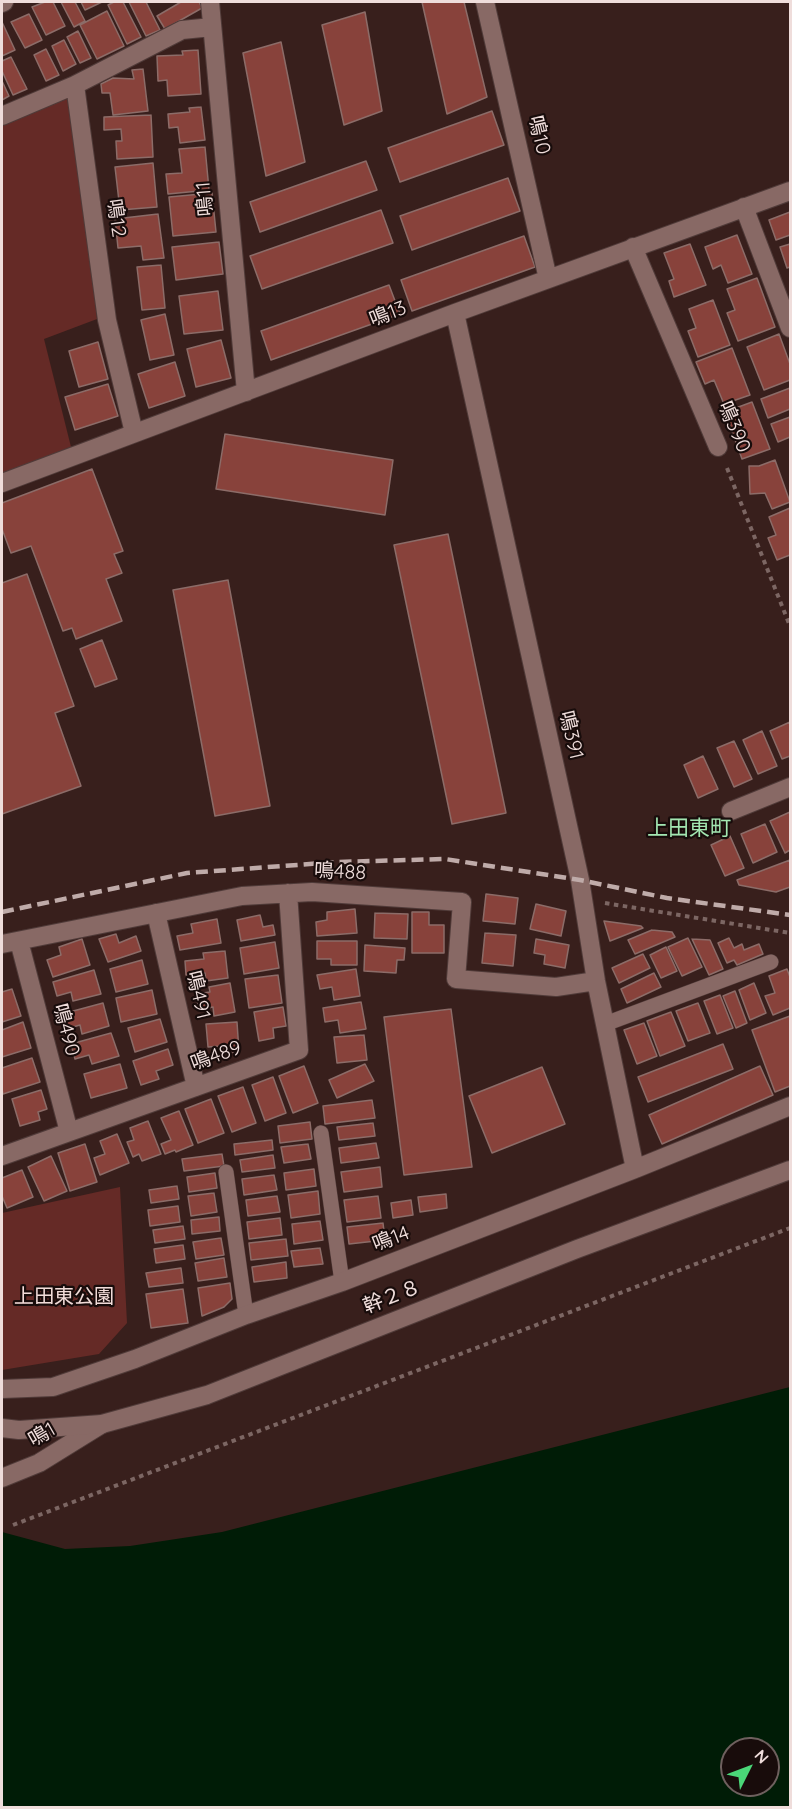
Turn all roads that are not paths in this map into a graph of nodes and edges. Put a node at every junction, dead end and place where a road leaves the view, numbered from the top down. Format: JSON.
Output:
{"nodes":[{"id":1,"x":210,"y":2,"type":"edge"},
{"id":2,"x":485,"y":2,"type":"edge"},
{"id":3,"x":212,"y":27,"type":"junction"},
{"id":4,"x":75,"y":85,"type":"junction"},
{"id":5,"x":2,"y":116,"type":"edge"},
{"id":6,"x":790,"y":190,"type":"edge"},
{"id":7,"x":744,"y":207,"type":"junction"},
{"id":8,"x":633,"y":247,"type":"junction"},
{"id":9,"x":548,"y":279,"type":"junction"},
{"id":10,"x":455,"y":313,"type":"junction"},
{"id":11,"x":790,"y":328,"type":"edge"},
{"id":12,"x":246,"y":392,"type":"junction"},
{"id":13,"x":134,"y":433,"type":"junction"},
{"id":14,"x":718,"y":447,"type":"road end"},
{"id":15,"x":2,"y":483,"type":"edge"},
{"id":16,"x":790,"y":787,"type":"edge"},
{"id":17,"x":730,"y":811,"type":"dead end"},
{"id":18,"x":288,"y":893,"type":"junction"},
{"id":19,"x":156,"y":913,"type":"junction"},
{"id":20,"x":10,"y":942,"type":"edge"},
{"id":21,"x":771,"y":962,"type":"dead end"},
{"id":22,"x":596,"y":981,"type":"junction"},
{"id":23,"x":605,"y":1024,"type":"junction"},
{"id":24,"x":196,"y":1087,"type":"junction"},
{"id":25,"x":790,"y":1106,"type":"edge"},
{"id":26,"x":69,"y":1132,"type":"junction"},
{"id":27,"x":321,"y":1133,"type":"dead end"},
{"id":28,"x":2,"y":1156,"type":"edge"},
{"id":29,"x":635,"y":1169,"type":"junction"},
{"id":30,"x":790,"y":1170,"type":"edge"},
{"id":31,"x":226,"y":1172,"type":"dead end"},
{"id":32,"x":342,"y":1282,"type":"junction"},
{"id":33,"x":246,"y":1315,"type":"junction"},
{"id":34,"x":2,"y":1389,"type":"edge"},
{"id":35,"x":102,"y":1424,"type":"junction"},
{"id":36,"x":2,"y":1428,"type":"edge"},
{"id":37,"x":2,"y":1478,"type":"edge"}],
"edges":[{"from":1,"to":3,"type":"street","name":"鳴11"},
{"from":2,"to":9,"type":"street","name":"鳴10"},
{"from":3,"to":4,"type":"street"},
{"from":3,"to":12,"type":"street","name":"鳴11"},
{"from":4,"to":5,"type":"street"},
{"from":4,"to":13,"type":"street","name":"鳴12"},
{"from":6,"to":7,"type":"street","name":"鳴13"},
{"from":7,"to":8,"type":"street","name":"鳴13"},
{"from":7,"to":11,"type":"street"},
{"from":8,"to":9,"type":"street","name":"鳴13"},
{"from":8,"to":14,"type":"street","name":"鳴390"},
{"from":9,"to":10,"type":"street","name":"鳴13"},
{"from":10,"to":12,"type":"street","name":"鳴13"},
{"from":10,"to":22,"type":"street","name":"鳴391"},
{"from":12,"to":13,"type":"street","name":"鳴13"},
{"from":13,"to":15,"type":"street","name":"鳴13"},
{"from":16,"to":17,"type":"street"},
{"from":18,"to":19,"type":"street","name":"鳴488"},
{"from":18,"to":22,"type":"street","name":"鳴488"},
{"from":18,"to":24,"type":"street","name":"鳴489"},
{"from":19,"to":20,"type":"street","name":"鳴488"},
{"from":19,"to":24,"type":"street","name":"鳴491"},
{"from":20,"to":26,"type":"street","name":"鳴490"},
{"from":21,"to":23,"type":"lane"},
{"from":22,"to":23,"type":"street","name":"鳴391"},
{"from":23,"to":29,"type":"street","name":"鳴391"},
{"from":24,"to":26,"type":"street","name":"鳴489"},
{"from":25,"to":29,"type":"street","name":"鳴14"},
{"from":26,"to":28,"type":"street","name":"鳴489"},
{"from":27,"to":32,"type":"lane"},
{"from":29,"to":32,"type":"street","name":"鳴14"},
{"from":30,"to":35,"type":"street","name":"幹２８"},
{"from":31,"to":33,"type":"lane"},
{"from":32,"to":33,"type":"street","name":"鳴14"},
{"from":33,"to":34,"type":"street","name":"鳴14"},
{"from":35,"to":36,"type":"street","name":"幹２８"},
{"from":35,"to":37,"type":"street","name":"鳴1"}]}
